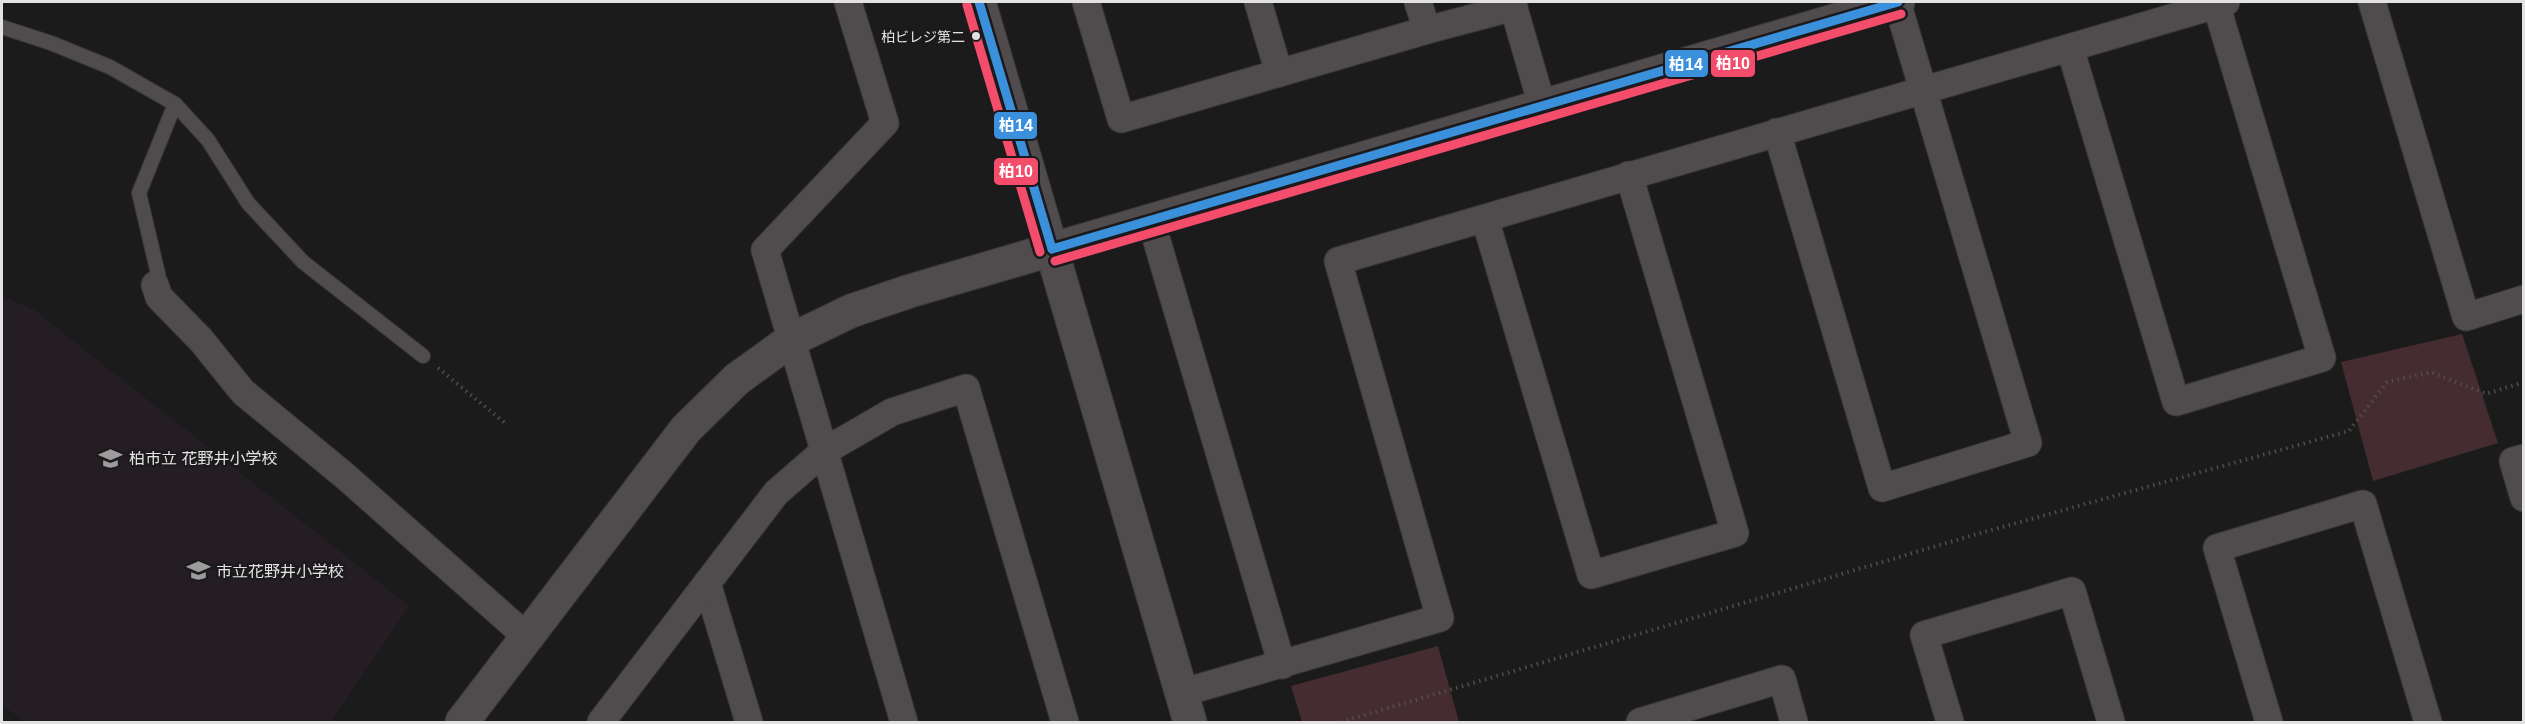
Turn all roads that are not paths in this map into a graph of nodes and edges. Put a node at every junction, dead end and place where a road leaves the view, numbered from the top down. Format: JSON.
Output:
{"nodes":[{"id":1,"x":848,"y":2,"type":"edge"},
{"id":2,"x":979,"y":2,"type":"edge"},
{"id":3,"x":1086,"y":2,"type":"edge"},
{"id":4,"x":1258,"y":2,"type":"edge"},
{"id":5,"x":1418,"y":2,"type":"edge"},
{"id":6,"x":1898,"y":2,"type":"edge"},
{"id":7,"x":2372,"y":2,"type":"edge"},
{"id":8,"x":2221,"y":3,"type":"edge"},
{"id":9,"x":1513,"y":4,"type":"edge"},
{"id":10,"x":2,"y":27,"type":"edge"},
{"id":11,"x":1426,"y":30,"type":"junction"},
{"id":12,"x":2070,"y":48,"type":"junction"},
{"id":13,"x":1279,"y":73,"type":"junction"},
{"id":14,"x":1924,"y":90,"type":"junction"},
{"id":15,"x":175,"y":104,"type":"junction"},
{"id":16,"x":1542,"y":105,"type":"junction"},
{"id":17,"x":1777,"y":132,"type":"junction"},
{"id":18,"x":1629,"y":176,"type":"junction"},
{"id":19,"x":1485,"y":219,"type":"junction"},
{"id":20,"x":1150,"y":221,"type":"junction"},
{"id":21,"x":1052,"y":249,"type":"junction"},
{"id":22,"x":155,"y":285,"type":"joint"},
{"id":23,"x":2523,"y":299,"type":"edge"},
{"id":24,"x":399,"y":337,"type":"junction"},
{"id":25,"x":791,"y":340,"type":"junction"},
{"id":26,"x":390,"y":349,"type":"dead end"},
{"id":27,"x":423,"y":357,"type":"road end"},
{"id":28,"x":823,"y":452,"type":"junction"},
{"id":29,"x":2523,"y":458,"type":"edge"},
{"id":30,"x":2523,"y":498,"type":"edge"},
{"id":31,"x":707,"y":583,"type":"junction"},
{"id":32,"x":527,"y":637,"type":"junction"},
{"id":33,"x":1282,"y":665,"type":"junction"},
{"id":34,"x":1186,"y":708,"type":"edge"},
{"id":35,"x":462,"y":723,"type":"edge"},
{"id":36,"x":601,"y":723,"type":"edge"},
{"id":37,"x":749,"y":723,"type":"edge"},
{"id":38,"x":904,"y":723,"type":"edge"},
{"id":39,"x":1065,"y":723,"type":"edge"},
{"id":40,"x":1640,"y":723,"type":"edge"},
{"id":41,"x":1794,"y":723,"type":"edge"},
{"id":42,"x":1950,"y":723,"type":"edge"},
{"id":43,"x":2111,"y":723,"type":"edge"},
{"id":44,"x":2269,"y":723,"type":"edge"},
{"id":45,"x":2428,"y":723,"type":"edge"}],
"edges":[{"from":1,"to":25,"type":"street"},
{"from":2,"to":21,"type":"street"},
{"from":3,"to":13,"type":"street"},
{"from":4,"to":13,"type":"street"},
{"from":5,"to":11,"type":"street"},
{"from":6,"to":14,"type":"street"},
{"from":6,"to":16,"type":"street"},
{"from":7,"to":23,"type":"street"},
{"from":8,"to":12,"type":"street"},
{"from":8,"to":12,"type":"street"},
{"from":9,"to":11,"type":"street"},
{"from":9,"to":16,"type":"street"},
{"from":10,"to":15,"type":"lane"},
{"from":11,"to":13,"type":"street"},
{"from":12,"to":14,"type":"street"},
{"from":14,"to":17,"type":"street"},
{"from":14,"to":17,"type":"street"},
{"from":15,"to":22,"type":"lane"},
{"from":15,"to":24,"type":"lane"},
{"from":16,"to":20,"type":"street"},
{"from":17,"to":18,"type":"street"},
{"from":18,"to":19,"type":"street"},
{"from":18,"to":19,"type":"street"},
{"from":19,"to":33,"type":"street"},
{"from":20,"to":21,"type":"street"},
{"from":20,"to":33,"type":"street"},
{"from":21,"to":25,"type":"street"},
{"from":21,"to":34,"type":"street"},
{"from":22,"to":32,"type":"street"},
{"from":24,"to":26,"type":"lane"},
{"from":24,"to":27,"type":"lane"},
{"from":25,"to":28,"type":"street"},
{"from":25,"to":32,"type":"street"},
{"from":28,"to":31,"type":"street"},
{"from":28,"to":38,"type":"street"},
{"from":28,"to":39,"type":"street"},
{"from":29,"to":30,"type":"street"},
{"from":31,"to":36,"type":"street"},
{"from":31,"to":37,"type":"street"},
{"from":32,"to":35,"type":"street"},
{"from":33,"to":34,"type":"street"},
{"from":40,"to":41,"type":"street"},
{"from":42,"to":43,"type":"street"},
{"from":44,"to":45,"type":"street"}]}
